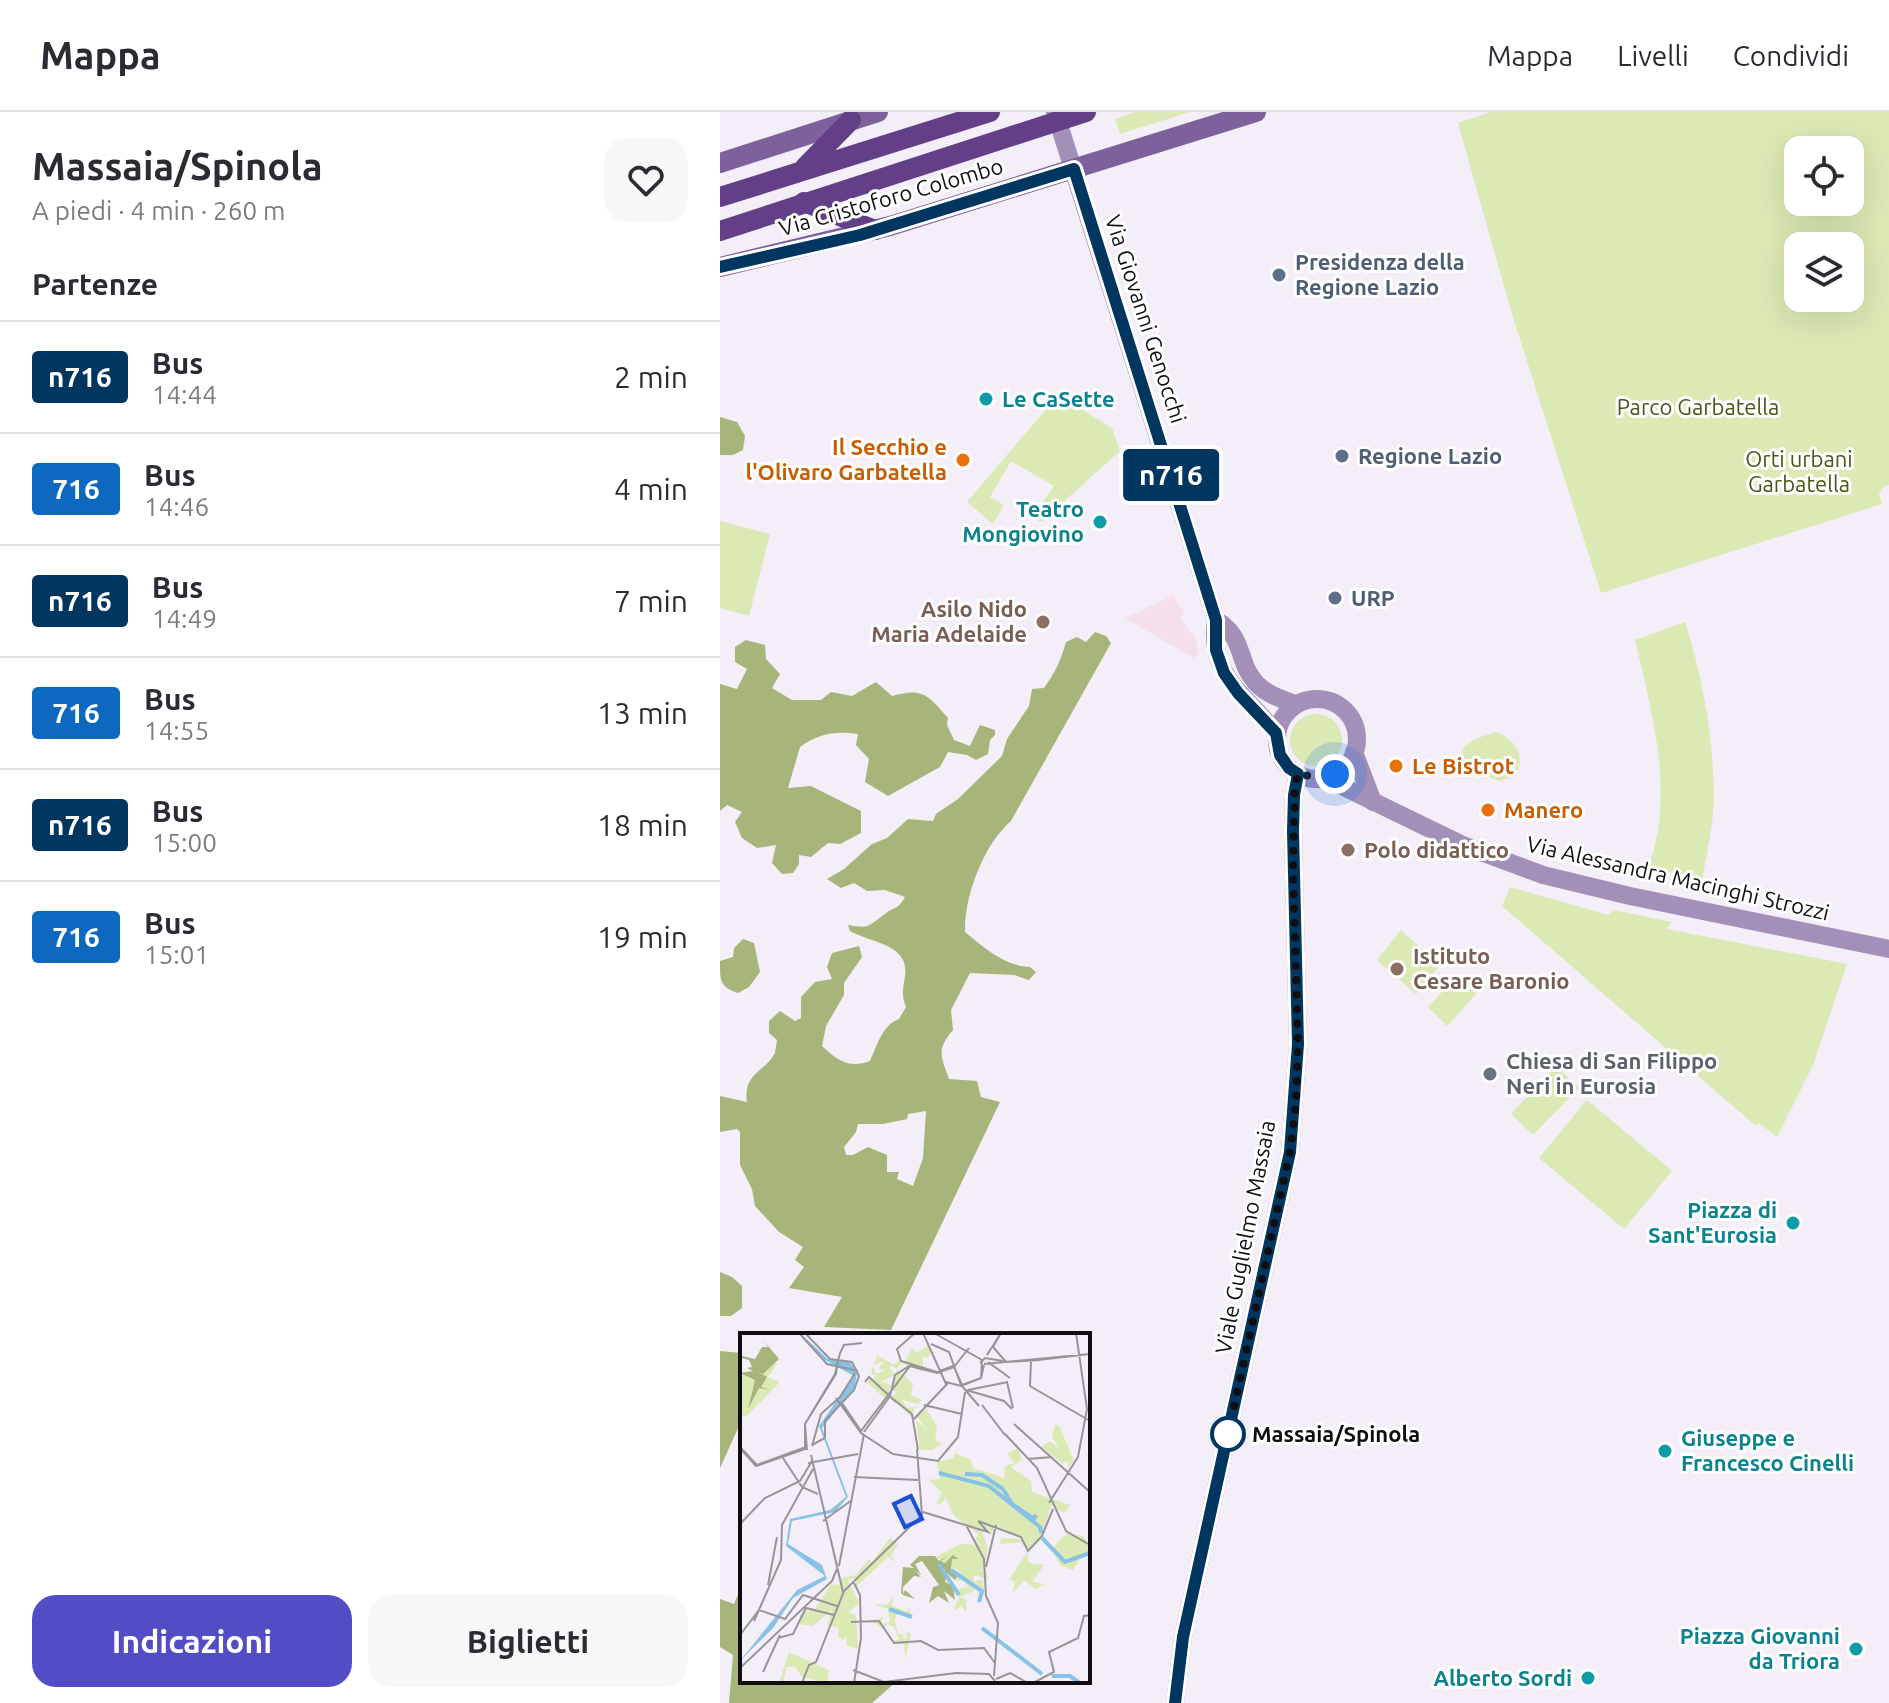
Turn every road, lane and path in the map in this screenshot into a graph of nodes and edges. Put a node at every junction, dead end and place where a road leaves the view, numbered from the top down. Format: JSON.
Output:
{"nodes":[{"id":1,"x":878,"y":112,"type":"edge"},
{"id":2,"x":990,"y":112,"type":"edge"},
{"id":3,"x":1086,"y":112,"type":"edge"},
{"id":4,"x":1256,"y":112,"type":"edge"},
{"id":5,"x":1056,"y":116,"type":"edge"},
{"id":6,"x":851,"y":120,"type":"junction"},
{"id":7,"x":720,"y":163,"type":"edge"},
{"id":8,"x":1074,"y":169,"type":"junction"},
{"id":9,"x":803,"y":170,"type":"junction"},
{"id":10,"x":720,"y":197,"type":"edge"},
{"id":11,"x":804,"y":202,"type":"junction"},
{"id":12,"x":875,"y":230,"type":"junction"},
{"id":13,"x":720,"y":231,"type":"edge"},
{"id":14,"x":720,"y":267,"type":"edge"},
{"id":15,"x":1216,"y":620,"type":"junction"},
{"id":16,"x":1295,"y":704,"type":"junction"},
{"id":17,"x":1276,"y":733,"type":"junction"},
{"id":18,"x":1354,"y":752,"type":"junction"},
{"id":19,"x":1298,"y":774,"type":"junction"},
{"id":20,"x":1325,"y":778,"type":"junction"},
{"id":21,"x":1373,"y":802,"type":"junction"},
{"id":22,"x":1889,"y":949,"type":"edge"},
{"id":23,"x":1175,"y":1703,"type":"edge"}],
"edges":[{"from":1,"to":6,"type":"main road"},
{"from":2,"to":9,"type":"main road"},
{"from":3,"to":5,"type":"main road","name":"Via Cristoforo Colombo"},
{"from":4,"to":8,"type":"main road","name":"Via Cristoforo Colombo"},
{"from":5,"to":8,"type":"street"},
{"from":5,"to":11,"type":"main road","name":"Via Cristoforo Colombo"},
{"from":6,"to":7,"type":"main road"},
{"from":6,"to":9,"type":"main road"},
{"from":8,"to":12,"type":"main road","name":"Via Cristoforo Colombo"},
{"from":8,"to":15,"type":"street","name":"Via Giovanni Genocchi"},
{"from":9,"to":10,"type":"main road"},
{"from":11,"to":12,"type":"main road"},
{"from":11,"to":13,"type":"main road","name":"Via Cristoforo Colombo"},
{"from":12,"to":14,"type":"main road","name":"Via Cristoforo Colombo"},
{"from":15,"to":16,"type":"street"},
{"from":15,"to":17,"type":"street"},
{"from":16,"to":17,"type":"street"},
{"from":16,"to":18,"type":"street"},
{"from":17,"to":19,"type":"street"},
{"from":18,"to":20,"type":"street"},
{"from":18,"to":21,"type":"street"},
{"from":19,"to":20,"type":"street"},
{"from":19,"to":23,"type":"street","name":"Viale Guglielmo Massaia"},
{"from":20,"to":21,"type":"street","name":"Via Alessandra Macinghi Strozzi"},
{"from":21,"to":22,"type":"street","name":"Via Alessandra Macinghi Strozzi"}]}
